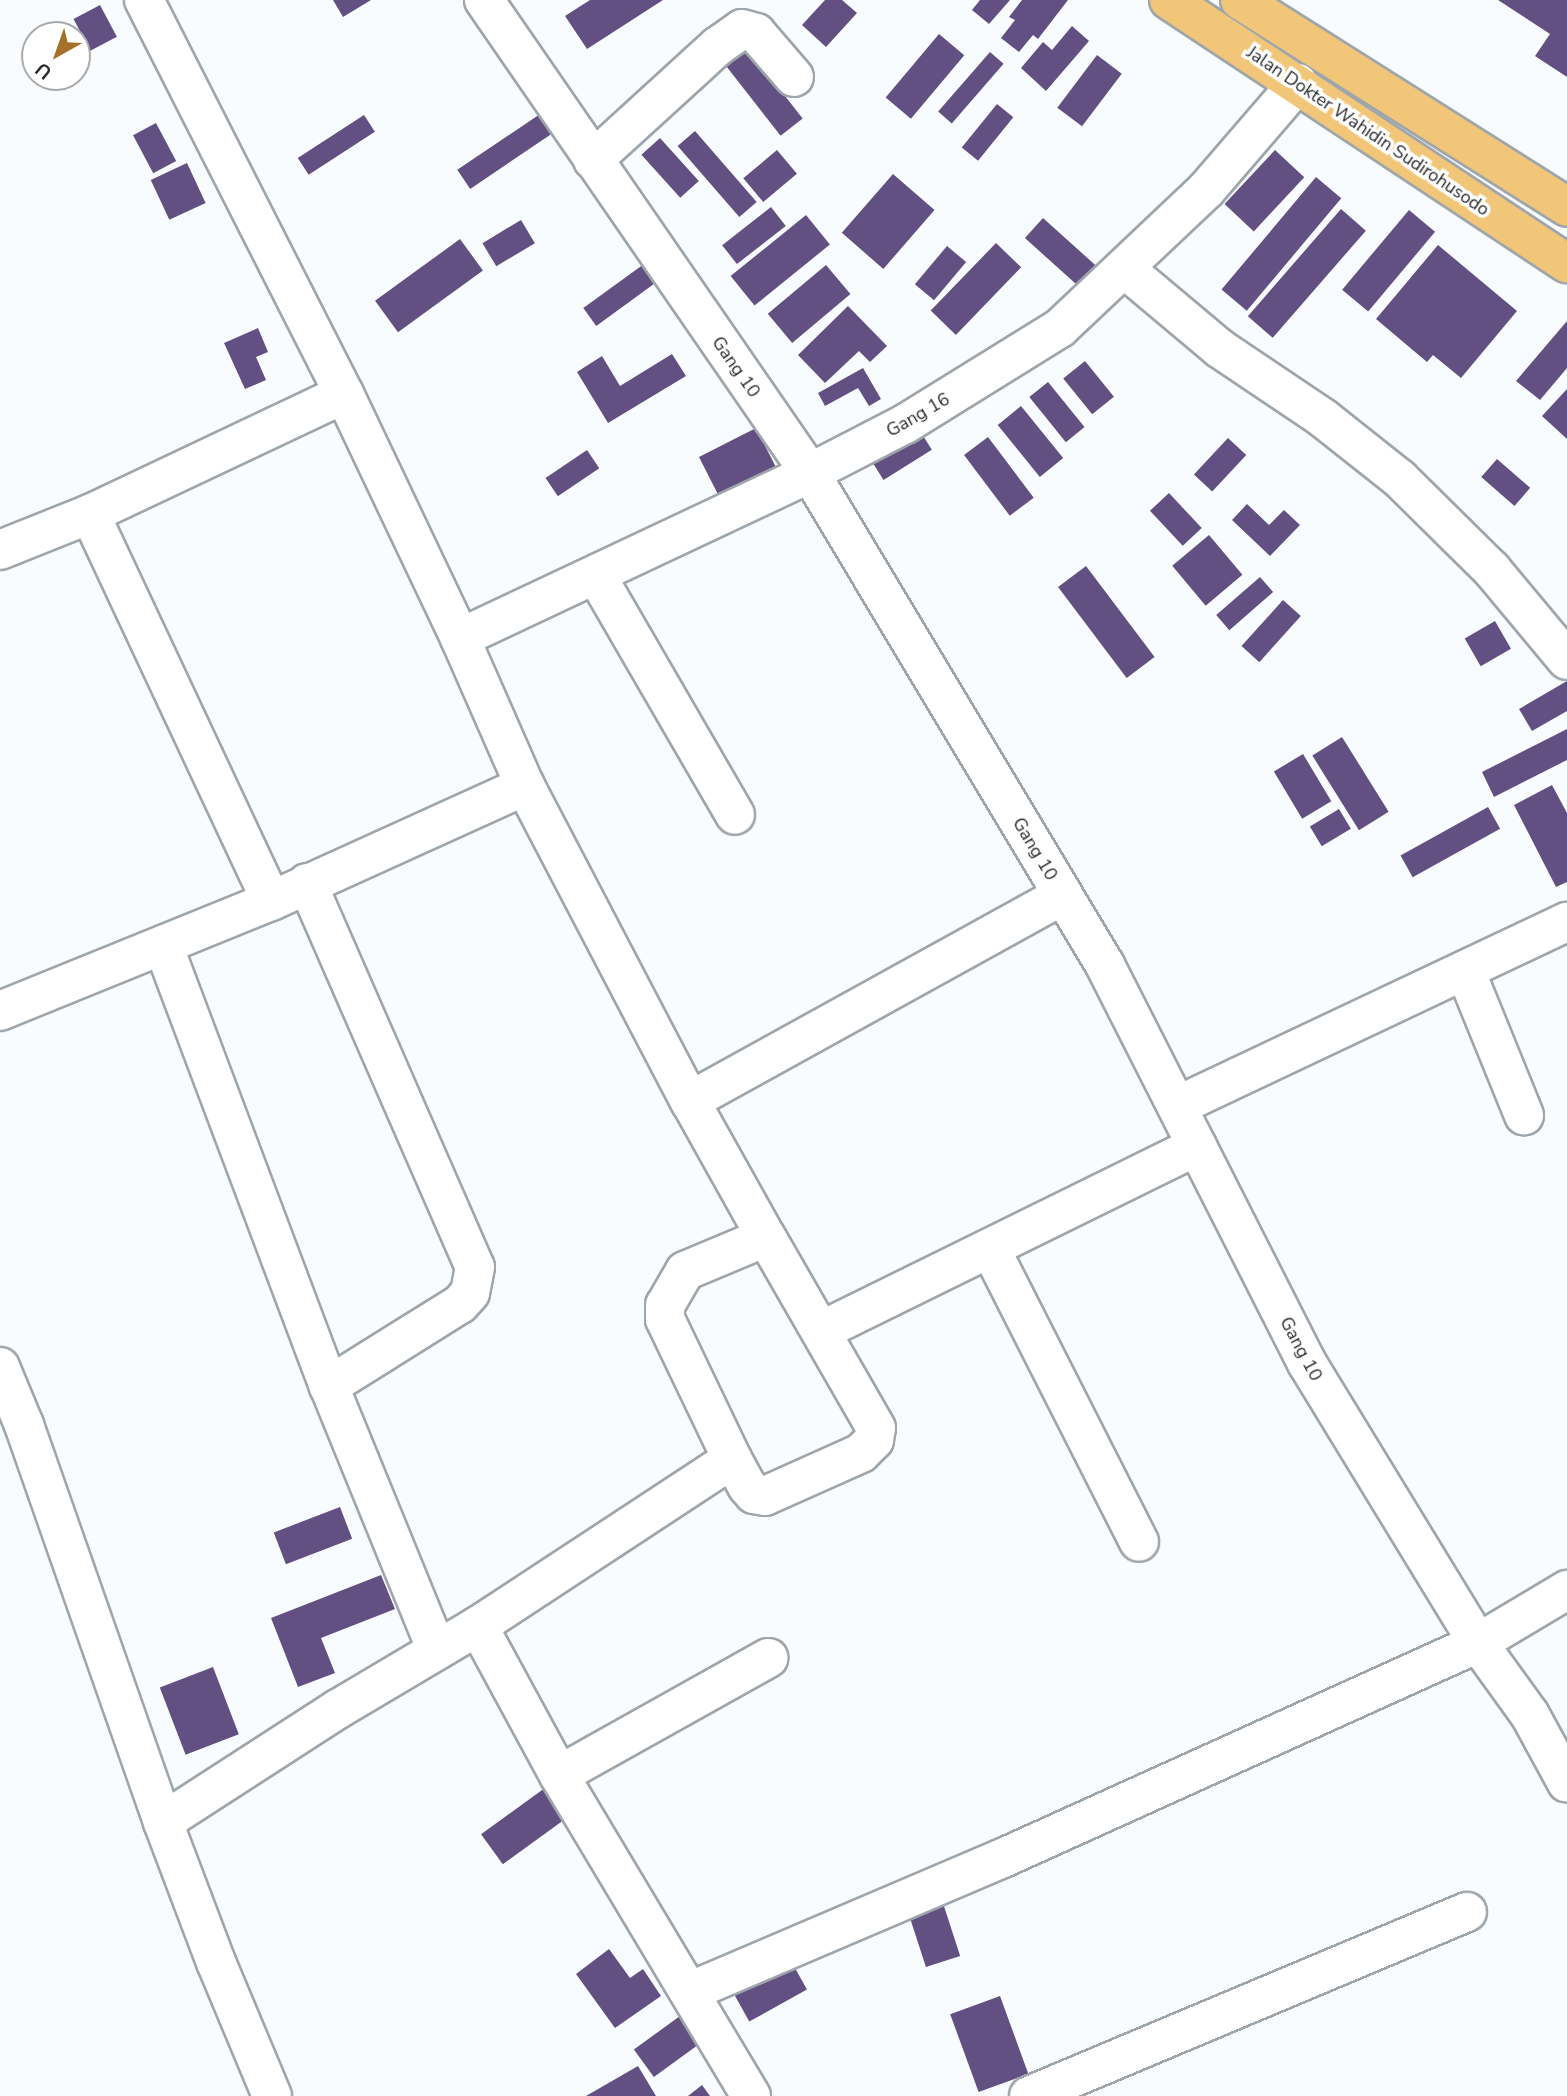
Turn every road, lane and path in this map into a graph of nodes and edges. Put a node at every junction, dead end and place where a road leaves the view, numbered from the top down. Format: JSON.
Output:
{"nodes":[{"id":1,"x":144,"y":0,"type":"edge"},
{"id":2,"x":484,"y":0,"type":"edge"},
{"id":3,"x":1169,"y":0,"type":"edge"},
{"id":4,"x":1240,"y":0,"type":"edge"},
{"id":5,"x":794,"y":77,"type":"dead end"},
{"id":6,"x":1298,"y":83,"type":"junction"},
{"id":7,"x":593,"y":160,"type":"junction"},
{"id":8,"x":1567,"y":207,"type":"edge"},
{"id":9,"x":1567,"y":263,"type":"edge"},
{"id":10,"x":1125,"y":269,"type":"junction"},
{"id":11,"x":344,"y":394,"type":"junction"},
{"id":12,"x":810,"y":473,"type":"junction"},
{"id":13,"x":90,"y":514,"type":"junction"},
{"id":14,"x":0,"y":550,"type":"edge"},
{"id":15,"x":596,"y":575,"type":"junction"},
{"id":16,"x":460,"y":638,"type":"junction"},
{"id":17,"x":1567,"y":660,"type":"edge"},
{"id":18,"x":525,"y":786,"type":"junction"},
{"id":19,"x":735,"y":815,"type":"dead end"},
{"id":20,"x":307,"y":883,"type":"junction"},
{"id":21,"x":1063,"y":895,"type":"junction"},
{"id":22,"x":271,"y":901,"type":"junction"},
{"id":23,"x":1567,"y":922,"type":"edge"},
{"id":24,"x":163,"y":945,"type":"junction"},
{"id":25,"x":1465,"y":970,"type":"junction"},
{"id":26,"x":1,"y":1008,"type":"edge"},
{"id":27,"x":690,"y":1101,"type":"junction"},
{"id":28,"x":1177,"y":1106,"type":"junction"},
{"id":29,"x":1524,"y":1115,"type":"dead end"},
{"id":30,"x":1197,"y":1146,"type":"junction"},
{"id":31,"x":766,"y":1237,"type":"junction"},
{"id":32,"x":991,"y":1250,"type":"junction"},
{"id":33,"x":821,"y":1331,"type":"junction"},
{"id":34,"x":0,"y":1367,"type":"edge"},
{"id":35,"x":329,"y":1387,"type":"junction"},
{"id":36,"x":732,"y":1459,"type":"junction"},
{"id":37,"x":1139,"y":1542,"type":"dead end"},
{"id":38,"x":1567,"y":1590,"type":"edge"},
{"id":39,"x":478,"y":1626,"type":"junction"},
{"id":40,"x":1478,"y":1643,"type":"junction"},
{"id":41,"x":437,"y":1650,"type":"junction"},
{"id":42,"x":768,"y":1658,"type":"dead end"},
{"id":43,"x":559,"y":1775,"type":"junction"},
{"id":44,"x":1567,"y":1783,"type":"edge"},
{"id":45,"x":163,"y":1822,"type":"junction"},
{"id":46,"x":1467,"y":1912,"type":"dead end"},
{"id":47,"x":691,"y":1992,"type":"junction"},
{"id":48,"x":272,"y":2096,"type":"edge"},
{"id":49,"x":751,"y":2096,"type":"edge"},
{"id":50,"x":1030,"y":2096,"type":"edge"}],
"edges":[{"from":1,"to":11,"type":"street"},
{"from":2,"to":7,"type":"street","name":"Gang 10"},
{"from":3,"to":6,"type":"highway","name":"Jalan Dokter Wahidin Sudirohusodo"},
{"from":4,"to":8,"type":"highway"},
{"from":5,"to":7,"type":"street"},
{"from":6,"to":9,"type":"highway","name":"Jalan Dokter Wahidin Sudirohusodo"},
{"from":6,"to":10,"type":"street","name":"Gang 16"},
{"from":7,"to":12,"type":"street","name":"Gang 10"},
{"from":10,"to":12,"type":"street","name":"Gang 16"},
{"from":10,"to":17,"type":"street"},
{"from":11,"to":13,"type":"street"},
{"from":11,"to":16,"type":"street"},
{"from":12,"to":15,"type":"street","name":"Gang 16"},
{"from":12,"to":21,"type":"street","name":"Gang 10"},
{"from":13,"to":14,"type":"street"},
{"from":13,"to":22,"type":"street"},
{"from":15,"to":16,"type":"street","name":"Gang 16"},
{"from":15,"to":19,"type":"street"},
{"from":16,"to":18,"type":"street"},
{"from":18,"to":20,"type":"street"},
{"from":18,"to":27,"type":"street"},
{"from":20,"to":22,"type":"street"},
{"from":20,"to":35,"type":"street"},
{"from":21,"to":27,"type":"street"},
{"from":21,"to":28,"type":"street","name":"Gang 10"},
{"from":22,"to":24,"type":"street"},
{"from":23,"to":25,"type":"street"},
{"from":24,"to":26,"type":"street"},
{"from":24,"to":35,"type":"street"},
{"from":25,"to":28,"type":"street"},
{"from":25,"to":29,"type":"street"},
{"from":27,"to":31,"type":"street"},
{"from":28,"to":30,"type":"street","name":"Gang 10"},
{"from":30,"to":32,"type":"street"},
{"from":30,"to":40,"type":"street","name":"Gang 10"},
{"from":31,"to":33,"type":"street"},
{"from":31,"to":36,"type":"street"},
{"from":32,"to":33,"type":"street"},
{"from":32,"to":37,"type":"street"},
{"from":33,"to":36,"type":"street"},
{"from":34,"to":45,"type":"street"},
{"from":35,"to":41,"type":"street"},
{"from":36,"to":39,"type":"street"},
{"from":38,"to":40,"type":"street"},
{"from":39,"to":41,"type":"street"},
{"from":39,"to":43,"type":"street"},
{"from":40,"to":44,"type":"street","name":"Gang 10"},
{"from":40,"to":47,"type":"street"},
{"from":41,"to":45,"type":"street"},
{"from":42,"to":43,"type":"street"},
{"from":43,"to":47,"type":"street"},
{"from":45,"to":48,"type":"street"},
{"from":46,"to":50,"type":"street"},
{"from":47,"to":49,"type":"street"}]}
